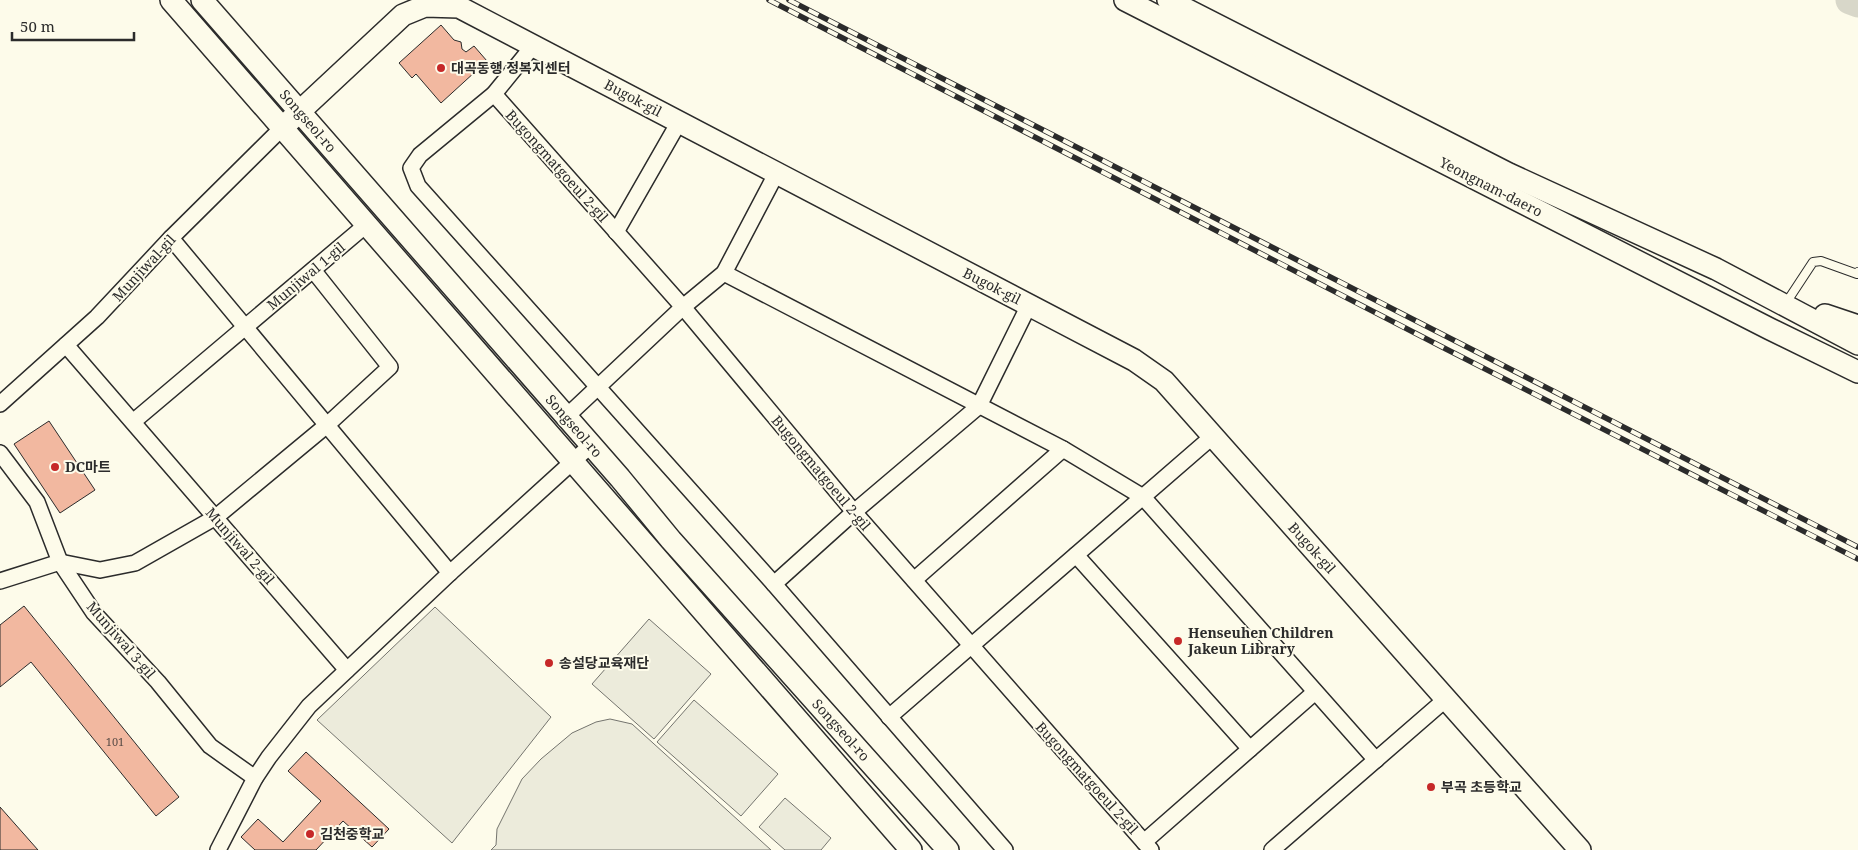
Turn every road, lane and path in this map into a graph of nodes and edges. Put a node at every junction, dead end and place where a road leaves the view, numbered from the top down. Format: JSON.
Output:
{"nodes":[{"id":1,"x":171,"y":0,"type":"edge"},
{"id":2,"x":202,"y":0,"type":"edge"},
{"id":3,"x":1124,"y":0,"type":"edge"},
{"id":4,"x":1168,"y":0,"type":"edge"},
{"id":5,"x":533,"y":46,"type":"junction"},
{"id":6,"x":494,"y":94,"type":"junction"},
{"id":7,"x":300,"y":112,"type":"junction"},
{"id":8,"x":678,"y":122,"type":"junction"},
{"id":9,"x":283,"y":127,"type":"junction"},
{"id":10,"x":776,"y":174,"type":"junction"},
{"id":11,"x":366,"y":225,"type":"junction"},
{"id":12,"x":616,"y":232,"type":"junction"},
{"id":13,"x":171,"y":238,"type":"junction"},
{"id":14,"x":1716,"y":269,"type":"junction"},
{"id":15,"x":313,"y":270,"type":"junction"},
{"id":16,"x":1858,"y":272,"type":"edge"},
{"id":17,"x":724,"y":273,"type":"junction"},
{"id":18,"x":1788,"y":300,"type":"junction"},
{"id":19,"x":1029,"y":305,"type":"junction"},
{"id":20,"x":682,"y":308,"type":"junction"},
{"id":21,"x":245,"y":326,"type":"junction"},
{"id":22,"x":1858,"y":326,"type":"edge"},
{"id":23,"x":1858,"y":344,"type":"edge"},
{"id":24,"x":66,"y":345,"type":"junction"},
{"id":25,"x":1858,"y":372,"type":"edge"},
{"id":26,"x":599,"y":387,"type":"junction"},
{"id":27,"x":0,"y":404,"type":"edge"},
{"id":28,"x":979,"y":406,"type":"junction"},
{"id":29,"x":566,"y":416,"type":"junction"},
{"id":30,"x":134,"y":421,"type":"junction"},
{"id":31,"x":327,"y":425,"type":"junction"},
{"id":32,"x":1213,"y":436,"type":"junction"},
{"id":33,"x":591,"y":445,"type":"junction"},
{"id":34,"x":1063,"y":449,"type":"junction"},
{"id":35,"x":0,"y":453,"type":"edge"},
{"id":36,"x":572,"y":462,"type":"junction"},
{"id":37,"x":1143,"y":496,"type":"junction"},
{"id":38,"x":854,"y":512,"type":"junction"},
{"id":39,"x":216,"y":517,"type":"junction"},
{"id":40,"x":1076,"y":555,"type":"junction"},
{"id":41,"x":60,"y":562,"type":"junction"},
{"id":42,"x":450,"y":573,"type":"junction"},
{"id":43,"x":914,"y":580,"type":"junction"},
{"id":44,"x":0,"y":581,"type":"edge"},
{"id":45,"x":774,"y":584,"type":"junction"},
{"id":46,"x":970,"y":646,"type":"junction"},
{"id":47,"x":347,"y":670,"type":"junction"},
{"id":48,"x":1315,"y":692,"type":"junction"},
{"id":49,"x":1446,"y":699,"type":"junction"},
{"id":50,"x":889,"y":717,"type":"junction"},
{"id":51,"x":1250,"y":749,"type":"junction"},
{"id":52,"x":1376,"y":760,"type":"junction"},
{"id":53,"x":255,"y":778,"type":"junction"},
{"id":54,"x":1148,"y":846,"type":"edge"},
{"id":55,"x":218,"y":850,"type":"edge"},
{"id":56,"x":912,"y":850,"type":"edge"},
{"id":57,"x":948,"y":850,"type":"edge"},
{"id":58,"x":1005,"y":850,"type":"edge"},
{"id":59,"x":1272,"y":850,"type":"edge"},
{"id":60,"x":1580,"y":850,"type":"edge"}],
"edges":[{"from":1,"to":9,"type":"street","name":"Songseol-ro"},
{"from":2,"to":7,"type":"street","name":"Songseol-ro"},
{"from":3,"to":25,"type":"street","name":"Yeongnam-daero"},
{"from":4,"to":14,"type":"street","name":"Yeongnam-daero"},
{"from":5,"to":6,"type":"street"},
{"from":5,"to":7,"type":"street","name":"Bugok-gil"},
{"from":5,"to":8,"type":"street","name":"Bugok-gil"},
{"from":6,"to":12,"type":"street","name":"Bugongmatgoeul 2-gil"},
{"from":6,"to":26,"type":"street"},
{"from":7,"to":9,"type":"street","name":"Bugok-gil"},
{"from":7,"to":29,"type":"street","name":"Songseol-ro"},
{"from":8,"to":10,"type":"street","name":"Bugok-gil"},
{"from":8,"to":12,"type":"street"},
{"from":9,"to":11,"type":"street","name":"Songseol-ro"},
{"from":9,"to":13,"type":"street","name":"Munjiwal-gil"},
{"from":10,"to":17,"type":"street"},
{"from":10,"to":19,"type":"street","name":"Bugok-gil"},
{"from":11,"to":15,"type":"street","name":"Munjiwal 1-gil"},
{"from":11,"to":36,"type":"street","name":"Songseol-ro"},
{"from":12,"to":20,"type":"street","name":"Bugongmatgoeul 2-gil"},
{"from":13,"to":21,"type":"street"},
{"from":13,"to":24,"type":"street","name":"Munjiwal-gil"},
{"from":14,"to":18,"type":"street"},
{"from":14,"to":23,"type":"street","name":"Yeongnam-daero"},
{"from":15,"to":21,"type":"street","name":"Munjiwal 1-gil"},
{"from":15,"to":31,"type":"street"},
{"from":16,"to":18,"type":"lane"},
{"from":17,"to":20,"type":"street"},
{"from":17,"to":28,"type":"street"},
{"from":18,"to":22,"type":"street"},
{"from":19,"to":28,"type":"street"},
{"from":19,"to":32,"type":"street","name":"Bugok-gil"},
{"from":20,"to":26,"type":"street"},
{"from":20,"to":38,"type":"street","name":"Bugongmatgoeul 2-gil"},
{"from":21,"to":30,"type":"street"},
{"from":21,"to":31,"type":"street"},
{"from":24,"to":27,"type":"street","name":"Munjiwal-gil"},
{"from":24,"to":30,"type":"street","name":"Munjiwal 2-gil"},
{"from":26,"to":29,"type":"street"},
{"from":26,"to":45,"type":"street"},
{"from":28,"to":34,"type":"street"},
{"from":28,"to":38,"type":"street"},
{"from":29,"to":33,"type":"street","name":"Songseol-ro"},
{"from":30,"to":39,"type":"street","name":"Munjiwal 2-gil"},
{"from":31,"to":39,"type":"street"},
{"from":31,"to":42,"type":"street"},
{"from":32,"to":37,"type":"street"},
{"from":32,"to":49,"type":"street","name":"Bugok-gil"},
{"from":33,"to":36,"type":"street"},
{"from":33,"to":57,"type":"street","name":"Songseol-ro"},
{"from":34,"to":37,"type":"street"},
{"from":34,"to":43,"type":"street"},
{"from":35,"to":41,"type":"street","name":"Munjiwal 3-gil"},
{"from":36,"to":42,"type":"street"},
{"from":36,"to":56,"type":"street","name":"Songseol-ro"},
{"from":37,"to":40,"type":"street"},
{"from":37,"to":48,"type":"street"},
{"from":38,"to":43,"type":"street","name":"Bugongmatgoeul 2-gil"},
{"from":38,"to":45,"type":"street"},
{"from":39,"to":41,"type":"street"},
{"from":39,"to":47,"type":"street","name":"Munjiwal 2-gil"},
{"from":40,"to":46,"type":"street"},
{"from":40,"to":51,"type":"street"},
{"from":41,"to":44,"type":"street"},
{"from":41,"to":53,"type":"street","name":"Munjiwal 3-gil"},
{"from":42,"to":47,"type":"street"},
{"from":43,"to":46,"type":"street","name":"Bugongmatgoeul 2-gil"},
{"from":45,"to":50,"type":"street"},
{"from":46,"to":50,"type":"street"},
{"from":46,"to":54,"type":"street","name":"Bugongmatgoeul 2-gil"},
{"from":47,"to":53,"type":"street"},
{"from":48,"to":51,"type":"street"},
{"from":48,"to":52,"type":"street"},
{"from":49,"to":52,"type":"street"},
{"from":49,"to":60,"type":"street","name":"Bugok-gil"},
{"from":50,"to":58,"type":"street"},
{"from":51,"to":54,"type":"street"},
{"from":52,"to":59,"type":"street"},
{"from":53,"to":55,"type":"street"}]}
